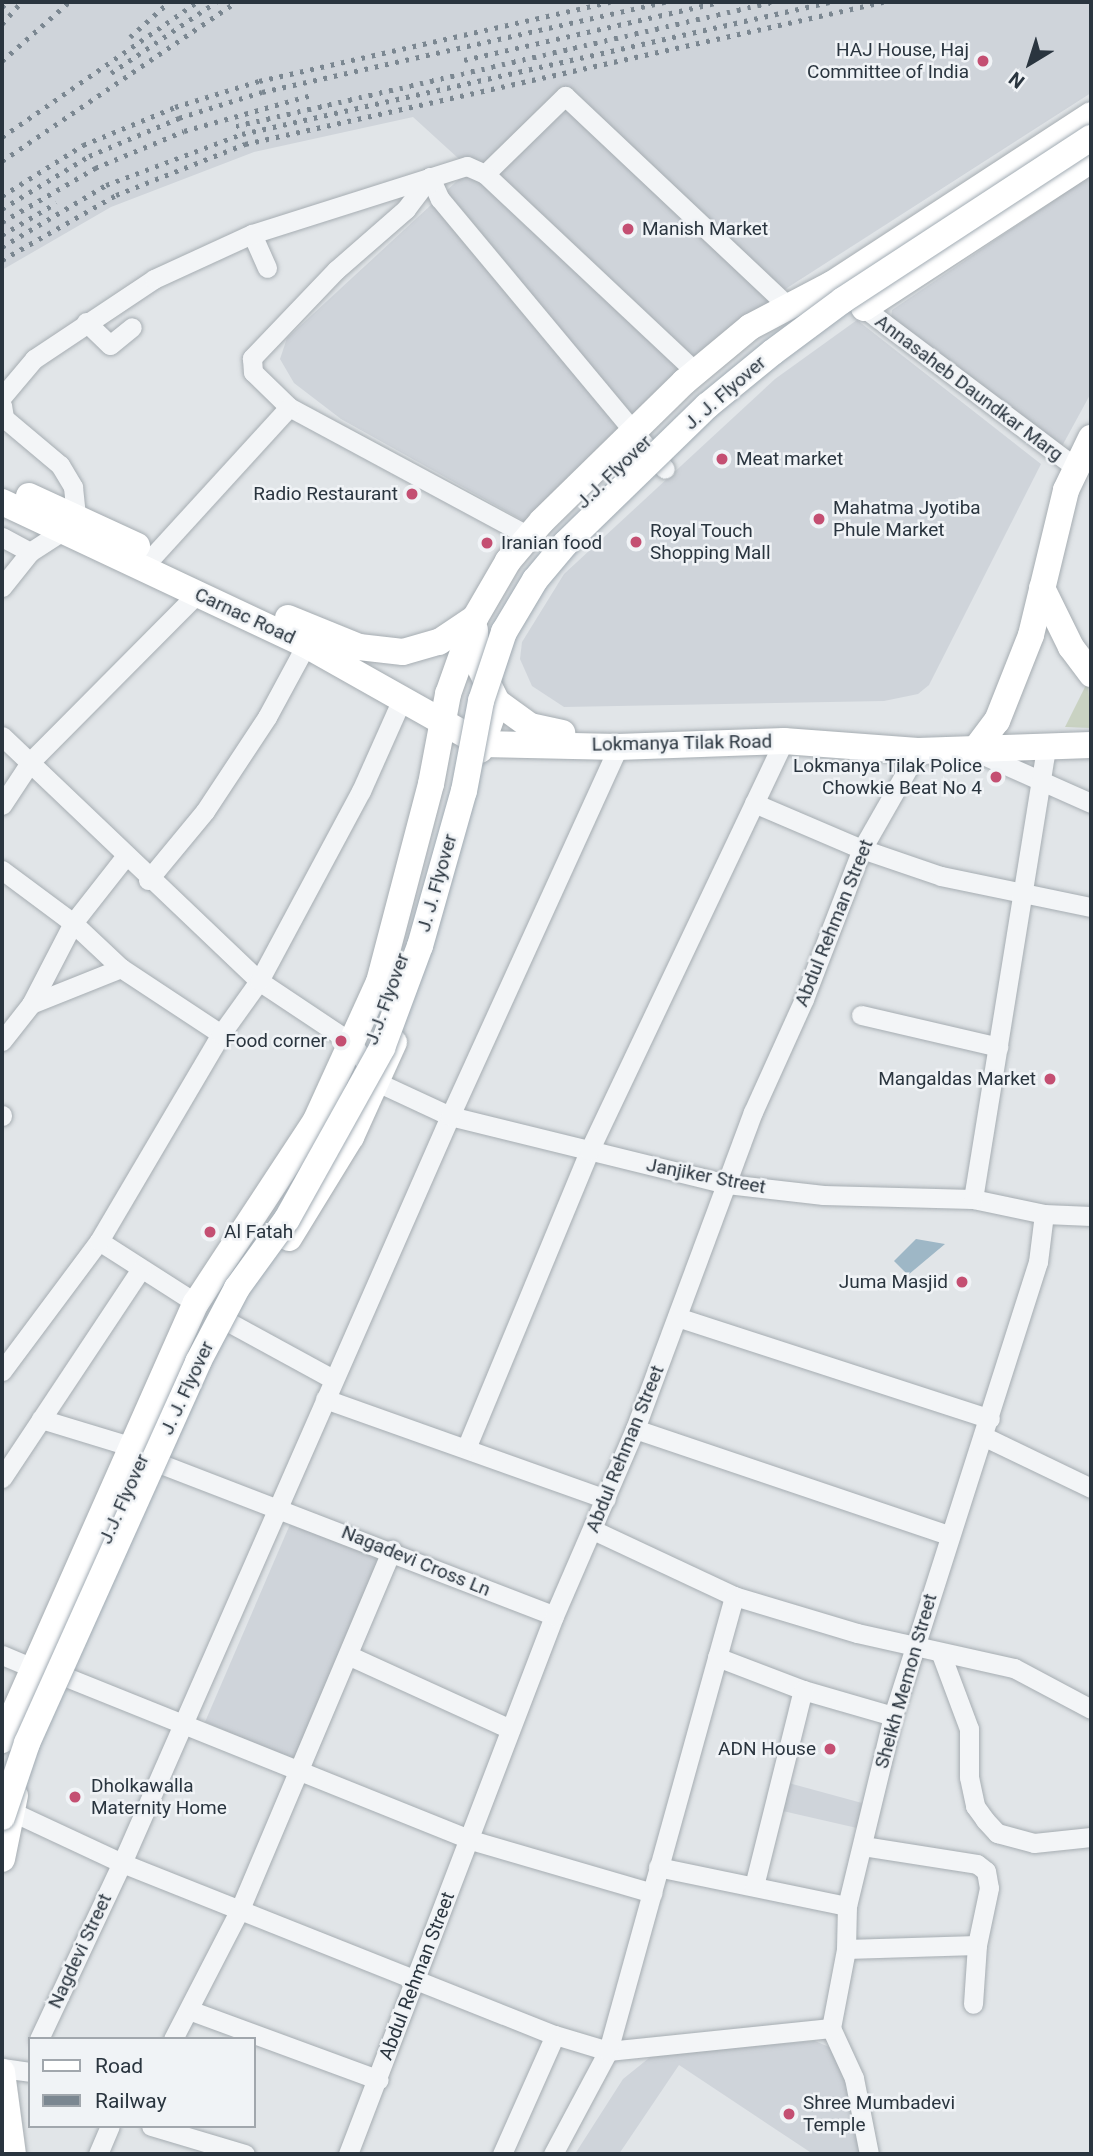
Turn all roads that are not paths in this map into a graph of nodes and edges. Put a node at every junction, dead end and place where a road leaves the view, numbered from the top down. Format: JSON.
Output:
{"nodes":[{"id":1,"x":1091,"y":115,"type":"edge"},
{"id":2,"x":1091,"y":138,"type":"edge"},
{"id":3,"x":1091,"y":160,"type":"edge"},
{"id":4,"x":485,"y":174,"type":"junction"},
{"id":5,"x":430,"y":177,"type":"junction"},
{"id":6,"x":252,"y":234,"type":"junction"},
{"id":7,"x":267,"y":268,"type":"dead end"},
{"id":8,"x":796,"y":305,"type":"junction"},
{"id":9,"x":864,"y":308,"type":"joint"},
{"id":10,"x":86,"y":322,"type":"junction"},
{"id":11,"x":132,"y":327,"type":"dead end"},
{"id":12,"x":696,"y":372,"type":"junction"},
{"id":13,"x":2,"y":397,"type":"edge"},
{"id":14,"x":2,"y":405,"type":"edge"},
{"id":15,"x":289,"y":407,"type":"junction"},
{"id":16,"x":633,"y":433,"type":"junction"},
{"id":17,"x":1091,"y":438,"type":"edge"},
{"id":18,"x":1075,"y":467,"type":"junction"},
{"id":19,"x":666,"y":469,"type":"dead end"},
{"id":20,"x":2,"y":484,"type":"edge"},
{"id":21,"x":2,"y":502,"type":"edge"},
{"id":22,"x":70,"y":523,"type":"junction"},
{"id":23,"x":530,"y":536,"type":"junction"},
{"id":24,"x":2,"y":537,"type":"edge"},
{"id":25,"x":30,"y":552,"type":"junction"},
{"id":26,"x":155,"y":555,"type":"junction"},
{"id":27,"x":2,"y":587,"type":"edge"},
{"id":28,"x":1042,"y":588,"type":"junction"},
{"id":29,"x":197,"y":594,"type":"junction"},
{"id":30,"x":475,"y":618,"type":"junction"},
{"id":31,"x":306,"y":645,"type":"junction"},
{"id":32,"x":1091,"y":674,"type":"edge"},
{"id":33,"x":402,"y":699,"type":"junction"},
{"id":34,"x":496,"y":702,"type":"junction"},
{"id":35,"x":442,"y":724,"type":"junction"},
{"id":36,"x":2,"y":736,"type":"edge"},
{"id":37,"x":784,"y":741,"type":"junction"},
{"id":38,"x":482,"y":744,"type":"junction"},
{"id":39,"x":1046,"y":746,"type":"junction"},
{"id":40,"x":1091,"y":746,"type":"edge"},
{"id":41,"x":618,"y":747,"type":"junction"},
{"id":42,"x":918,"y":751,"type":"junction"},
{"id":43,"x":974,"y":751,"type":"junction"},
{"id":44,"x":31,"y":761,"type":"junction"},
{"id":45,"x":1037,"y":783,"type":"junction"},
{"id":46,"x":754,"y":803,"type":"junction"},
{"id":47,"x":1091,"y":803,"type":"edge"},
{"id":48,"x":2,"y":805,"type":"edge"},
{"id":49,"x":862,"y":849,"type":"junction"},
{"id":50,"x":125,"y":857,"type":"junction"},
{"id":51,"x":2,"y":870,"type":"edge"},
{"id":52,"x":148,"y":880,"type":"junction"},
{"id":53,"x":1023,"y":890,"type":"junction"},
{"id":54,"x":1091,"y":907,"type":"edge"},
{"id":55,"x":73,"y":923,"type":"junction"},
{"id":56,"x":121,"y":968,"type":"junction"},
{"id":57,"x":259,"y":981,"type":"junction"},
{"id":58,"x":31,"y":1004,"type":"junction"},
{"id":59,"x":861,"y":1015,"type":"dead end"},
{"id":60,"x":221,"y":1034,"type":"junction"},
{"id":61,"x":2,"y":1041,"type":"edge"},
{"id":62,"x":352,"y":1043,"type":"junction"},
{"id":63,"x":998,"y":1047,"type":"junction"},
{"id":64,"x":379,"y":1083,"type":"junction"},
{"id":65,"x":450,"y":1116,"type":"junction"},
{"id":66,"x":589,"y":1151,"type":"junction"},
{"id":67,"x":727,"y":1184,"type":"junction"},
{"id":68,"x":973,"y":1199,"type":"junction"},
{"id":69,"x":1044,"y":1214,"type":"junction"},
{"id":70,"x":1091,"y":1216,"type":"edge"},
{"id":71,"x":99,"y":1241,"type":"junction"},
{"id":72,"x":141,"y":1269,"type":"junction"},
{"id":73,"x":197,"y":1303,"type":"junction"},
{"id":74,"x":677,"y":1317,"type":"junction"},
{"id":75,"x":232,"y":1324,"type":"junction"},
{"id":76,"x":2,"y":1371,"type":"edge"},
{"id":77,"x":333,"y":1379,"type":"junction"},
{"id":78,"x":326,"y":1399,"type":"junction"},
{"id":79,"x":41,"y":1419,"type":"junction"},
{"id":80,"x":987,"y":1428,"type":"junction"},
{"id":81,"x":635,"y":1429,"type":"junction"},
{"id":82,"x":131,"y":1446,"type":"junction"},
{"id":83,"x":467,"y":1446,"type":"junction"},
{"id":84,"x":161,"y":1464,"type":"junction"},
{"id":85,"x":2,"y":1478,"type":"edge"},
{"id":86,"x":1091,"y":1488,"type":"edge"},
{"id":87,"x":606,"y":1499,"type":"junction"},
{"id":88,"x":278,"y":1508,"type":"junction"},
{"id":89,"x":593,"y":1530,"type":"junction"},
{"id":90,"x":948,"y":1535,"type":"junction"},
{"id":91,"x":391,"y":1550,"type":"junction"},
{"id":92,"x":734,"y":1596,"type":"junction"},
{"id":93,"x":554,"y":1616,"type":"junction"},
{"id":94,"x":916,"y":1645,"type":"junction"},
{"id":95,"x":941,"y":1654,"type":"junction"},
{"id":96,"x":2,"y":1656,"type":"edge"},
{"id":97,"x":350,"y":1656,"type":"junction"},
{"id":98,"x":717,"y":1657,"type":"junction"},
{"id":99,"x":32,"y":1668,"type":"junction"},
{"id":100,"x":66,"y":1677,"type":"junction"},
{"id":101,"x":803,"y":1690,"type":"junction"},
{"id":102,"x":1091,"y":1709,"type":"edge"},
{"id":103,"x":892,"y":1716,"type":"junction"},
{"id":104,"x":181,"y":1726,"type":"junction"},
{"id":105,"x":510,"y":1729,"type":"junction"},
{"id":106,"x":2,"y":1740,"type":"edge"},
{"id":107,"x":301,"y":1772,"type":"junction"},
{"id":108,"x":2,"y":1783,"type":"edge"},
{"id":109,"x":5,"y":1811,"type":"edge"},
{"id":110,"x":1091,"y":1838,"type":"edge"},
{"id":111,"x":471,"y":1840,"type":"junction"},
{"id":112,"x":863,"y":1846,"type":"junction"},
{"id":113,"x":2,"y":1859,"type":"edge"},
{"id":114,"x":122,"y":1863,"type":"junction"},
{"id":115,"x":658,"y":1867,"type":"junction"},
{"id":116,"x":754,"y":1886,"type":"junction"},
{"id":117,"x":652,"y":1893,"type":"junction"},
{"id":118,"x":848,"y":1906,"type":"junction"},
{"id":119,"x":240,"y":1909,"type":"junction"},
{"id":120,"x":977,"y":1945,"type":"junction"},
{"id":121,"x":846,"y":1949,"type":"junction"},
{"id":122,"x":414,"y":1976,"type":"junction"},
{"id":123,"x":973,"y":2004,"type":"dead end"},
{"id":124,"x":189,"y":2010,"type":"junction"},
{"id":125,"x":831,"y":2028,"type":"junction"},
{"id":126,"x":555,"y":2035,"type":"junction"},
{"id":127,"x":40,"y":2037,"type":"edge"},
{"id":128,"x":174,"y":2037,"type":"edge"},
{"id":129,"x":608,"y":2051,"type":"junction"},
{"id":130,"x":17,"y":2068,"type":"edge"},
{"id":131,"x":379,"y":2080,"type":"junction"},
{"id":132,"x":2,"y":2105,"type":"edge"},
{"id":133,"x":109,"y":2128,"type":"edge"},
{"id":134,"x":157,"y":2128,"type":"edge"},
{"id":135,"x":237,"y":2153,"type":"edge"},
{"id":136,"x":4,"y":2154,"type":"edge"},
{"id":137,"x":13,"y":2154,"type":"edge"},
{"id":138,"x":98,"y":2154,"type":"edge"},
{"id":139,"x":348,"y":2154,"type":"edge"},
{"id":140,"x":502,"y":2154,"type":"edge"},
{"id":141,"x":553,"y":2154,"type":"edge"},
{"id":142,"x":869,"y":2154,"type":"edge"}],
"edges":[{"from":1,"to":8,"type":"main road"},
{"from":2,"to":109,"type":"main road","name":"J. J. Flyover","bridge":true},
{"from":3,"to":9,"type":"main road"},
{"from":4,"to":5,"type":"street"},
{"from":4,"to":8,"type":"street"},
{"from":4,"to":12,"type":"street"},
{"from":5,"to":6,"type":"street"},
{"from":5,"to":15,"type":"street"},
{"from":5,"to":16,"type":"street"},
{"from":6,"to":7,"type":"street"},
{"from":6,"to":10,"type":"street"},
{"from":8,"to":12,"type":"main road"},
{"from":8,"to":108,"type":"main road","name":"J.J. Flyover"},
{"from":9,"to":18,"type":"street","name":"Annasaheb Daundkar Marg"},
{"from":10,"to":11,"type":"street"},
{"from":10,"to":13,"type":"street"},
{"from":12,"to":16,"type":"main road"},
{"from":14,"to":22,"type":"street"},
{"from":15,"to":23,"type":"street"},
{"from":15,"to":26,"type":"street"},
{"from":16,"to":19,"type":"street"},
{"from":16,"to":23,"type":"main road"},
{"from":17,"to":18,"type":"main road"},
{"from":18,"to":28,"type":"main road"},
{"from":20,"to":22,"type":"main road","name":"Carnac Road"},
{"from":21,"to":22,"type":"main road","name":"Carnac Road"},
{"from":22,"to":25,"type":"street"},
{"from":22,"to":26,"type":"main road","name":"Carnac Road"},
{"from":22,"to":29,"type":"main road","name":"Carnac Road"},
{"from":23,"to":30,"type":"main road"},
{"from":24,"to":25,"type":"street"},
{"from":25,"to":27,"type":"street"},
{"from":26,"to":30,"type":"main road","name":"Carnac Road"},
{"from":28,"to":32,"type":"main road"},
{"from":28,"to":43,"type":"main road"},
{"from":29,"to":31,"type":"main road","name":"Carnac Road"},
{"from":29,"to":44,"type":"street"},
{"from":30,"to":34,"type":"main road"},
{"from":30,"to":35,"type":"main road"},
{"from":31,"to":33,"type":"main road","name":"Carnac Road"},
{"from":31,"to":52,"type":"street"},
{"from":33,"to":35,"type":"main road","name":"Carnac Road"},
{"from":33,"to":57,"type":"street"},
{"from":34,"to":38,"type":"main road"},
{"from":34,"to":41,"type":"main road"},
{"from":35,"to":38,"type":"main road","name":"Carnac Road"},
{"from":35,"to":62,"type":"main road"},
{"from":36,"to":44,"type":"street"},
{"from":37,"to":41,"type":"main road","name":"Lokmanya Tilak Road"},
{"from":37,"to":42,"type":"main road","name":"Lokmanya Tilak Road"},
{"from":37,"to":46,"type":"street"},
{"from":38,"to":41,"type":"main road","name":"Lokmanya Tilak Road"},
{"from":38,"to":64,"type":"main road"},
{"from":39,"to":40,"type":"main road","name":"Lokmanya Tilak Road"},
{"from":39,"to":43,"type":"main road","name":"Lokmanya Tilak Road"},
{"from":39,"to":45,"type":"street"},
{"from":41,"to":65,"type":"street","name":"Nagdevi Street"},
{"from":42,"to":43,"type":"main road","name":"Lokmanya Tilak Road"},
{"from":42,"to":49,"type":"street","name":"Abdul Rehman Street"},
{"from":43,"to":45,"type":"street"},
{"from":44,"to":48,"type":"street"},
{"from":44,"to":50,"type":"street"},
{"from":45,"to":47,"type":"street"},
{"from":45,"to":53,"type":"street"},
{"from":46,"to":49,"type":"street"},
{"from":46,"to":66,"type":"street"},
{"from":49,"to":53,"type":"street"},
{"from":49,"to":67,"type":"street","name":"Abdul Rehman Street"},
{"from":50,"to":52,"type":"street"},
{"from":50,"to":55,"type":"street"},
{"from":51,"to":55,"type":"street"},
{"from":52,"to":57,"type":"street"},
{"from":53,"to":54,"type":"street"},
{"from":53,"to":63,"type":"street"},
{"from":55,"to":56,"type":"street"},
{"from":55,"to":58,"type":"street"},
{"from":56,"to":58,"type":"street"},
{"from":56,"to":60,"type":"street"},
{"from":57,"to":60,"type":"street"},
{"from":57,"to":62,"type":"street"},
{"from":58,"to":61,"type":"street"},
{"from":59,"to":63,"type":"street"},
{"from":60,"to":71,"type":"street"},
{"from":62,"to":64,"type":"street"},
{"from":62,"to":73,"type":"main road"},
{"from":63,"to":68,"type":"street"},
{"from":64,"to":65,"type":"street","name":"Janjiker Street"},
{"from":64,"to":75,"type":"main road"},
{"from":65,"to":66,"type":"street","name":"Janjiker Street"},
{"from":65,"to":77,"type":"street","name":"Nagdevi Street"},
{"from":66,"to":67,"type":"street","name":"Janjiker Street"},
{"from":66,"to":83,"type":"street"},
{"from":67,"to":68,"type":"street","name":"Janjiker Street"},
{"from":67,"to":74,"type":"street","name":"Abdul Rehman Street"},
{"from":68,"to":69,"type":"street","name":"Janjiker Street"},
{"from":69,"to":70,"type":"street","name":"Janjiker Street"},
{"from":69,"to":80,"type":"street","name":"Sheikh Memon Street"},
{"from":71,"to":72,"type":"street"},
{"from":71,"to":76,"type":"street"},
{"from":72,"to":73,"type":"street"},
{"from":72,"to":79,"type":"street"},
{"from":73,"to":82,"type":"main road"},
{"from":74,"to":80,"type":"street"},
{"from":74,"to":81,"type":"street","name":"Abdul Rehman Street"},
{"from":75,"to":77,"type":"street"},
{"from":75,"to":84,"type":"main road"},
{"from":77,"to":78,"type":"street","name":"Nagdevi Street"},
{"from":78,"to":83,"type":"street"},
{"from":78,"to":88,"type":"street","name":"Nagdevi Street"},
{"from":79,"to":82,"type":"street"},
{"from":79,"to":85,"type":"street"},
{"from":80,"to":86,"type":"street"},
{"from":80,"to":90,"type":"street","name":"Sheikh Memon Street"},
{"from":81,"to":87,"type":"street","name":"Abdul Rehman Street"},
{"from":81,"to":90,"type":"street"},
{"from":82,"to":99,"type":"main road"},
{"from":83,"to":87,"type":"street"},
{"from":84,"to":88,"type":"street","name":"Nagadevi Cross Ln"},
{"from":84,"to":100,"type":"main road"},
{"from":87,"to":89,"type":"street","name":"Abdul Rehman Street"},
{"from":88,"to":91,"type":"street","name":"Nagadevi Cross Ln"},
{"from":88,"to":104,"type":"street","name":"Nagdevi Street"},
{"from":89,"to":92,"type":"street"},
{"from":89,"to":93,"type":"street","name":"Abdul Rehman Street"},
{"from":90,"to":94,"type":"street","name":"Sheikh Memon Street"},
{"from":91,"to":93,"type":"street","name":"Nagadevi Cross Ln"},
{"from":91,"to":97,"type":"street"},
{"from":92,"to":94,"type":"street"},
{"from":92,"to":98,"type":"street"},
{"from":93,"to":105,"type":"street","name":"Abdul Rehman Street"},
{"from":94,"to":95,"type":"street"},
{"from":94,"to":103,"type":"street","name":"Sheikh Memon Street"},
{"from":95,"to":102,"type":"street"},
{"from":95,"to":110,"type":"street"},
{"from":96,"to":99,"type":"street"},
{"from":97,"to":105,"type":"street"},
{"from":97,"to":107,"type":"street"},
{"from":98,"to":101,"type":"street"},
{"from":98,"to":115,"type":"street"},
{"from":99,"to":106,"type":"main road"},
{"from":100,"to":104,"type":"street"},
{"from":100,"to":109,"type":"main road"},
{"from":101,"to":103,"type":"street"},
{"from":101,"to":116,"type":"street"},
{"from":103,"to":112,"type":"street","name":"Sheikh Memon Street"},
{"from":104,"to":107,"type":"street"},
{"from":104,"to":114,"type":"street","name":"Nagdevi Street"},
{"from":105,"to":111,"type":"street","name":"Abdul Rehman Street"},
{"from":107,"to":111,"type":"street"},
{"from":107,"to":119,"type":"street"},
{"from":109,"to":113,"type":"main road"},
{"from":109,"to":114,"type":"street"},
{"from":111,"to":117,"type":"street"},
{"from":111,"to":122,"type":"street","name":"Abdul Rehman Street"},
{"from":112,"to":118,"type":"street","name":"Sheikh Memon Street"},
{"from":112,"to":120,"type":"street"},
{"from":114,"to":119,"type":"street"},
{"from":114,"to":127,"type":"street","name":"Nagdevi Street"},
{"from":115,"to":116,"type":"street"},
{"from":115,"to":117,"type":"street"},
{"from":116,"to":118,"type":"street"},
{"from":117,"to":129,"type":"street"},
{"from":118,"to":121,"type":"street","name":"Sheikh Memon Street"},
{"from":119,"to":122,"type":"street"},
{"from":119,"to":124,"type":"street"},
{"from":120,"to":121,"type":"street"},
{"from":120,"to":123,"type":"street"},
{"from":121,"to":125,"type":"street","name":"Sheikh Memon Street"},
{"from":122,"to":126,"type":"street"},
{"from":122,"to":131,"type":"street","name":"Abdul Rehman Street"},
{"from":124,"to":128,"type":"street"},
{"from":124,"to":131,"type":"street"},
{"from":125,"to":129,"type":"street"},
{"from":125,"to":142,"type":"street"},
{"from":126,"to":129,"type":"street"},
{"from":126,"to":140,"type":"street"},
{"from":129,"to":141,"type":"street"},
{"from":130,"to":137,"type":"main road"},
{"from":131,"to":139,"type":"street","name":"Abdul Rehman Street"},
{"from":132,"to":136,"type":"main road"},
{"from":133,"to":138,"type":"street"},
{"from":134,"to":135,"type":"street"}]}
